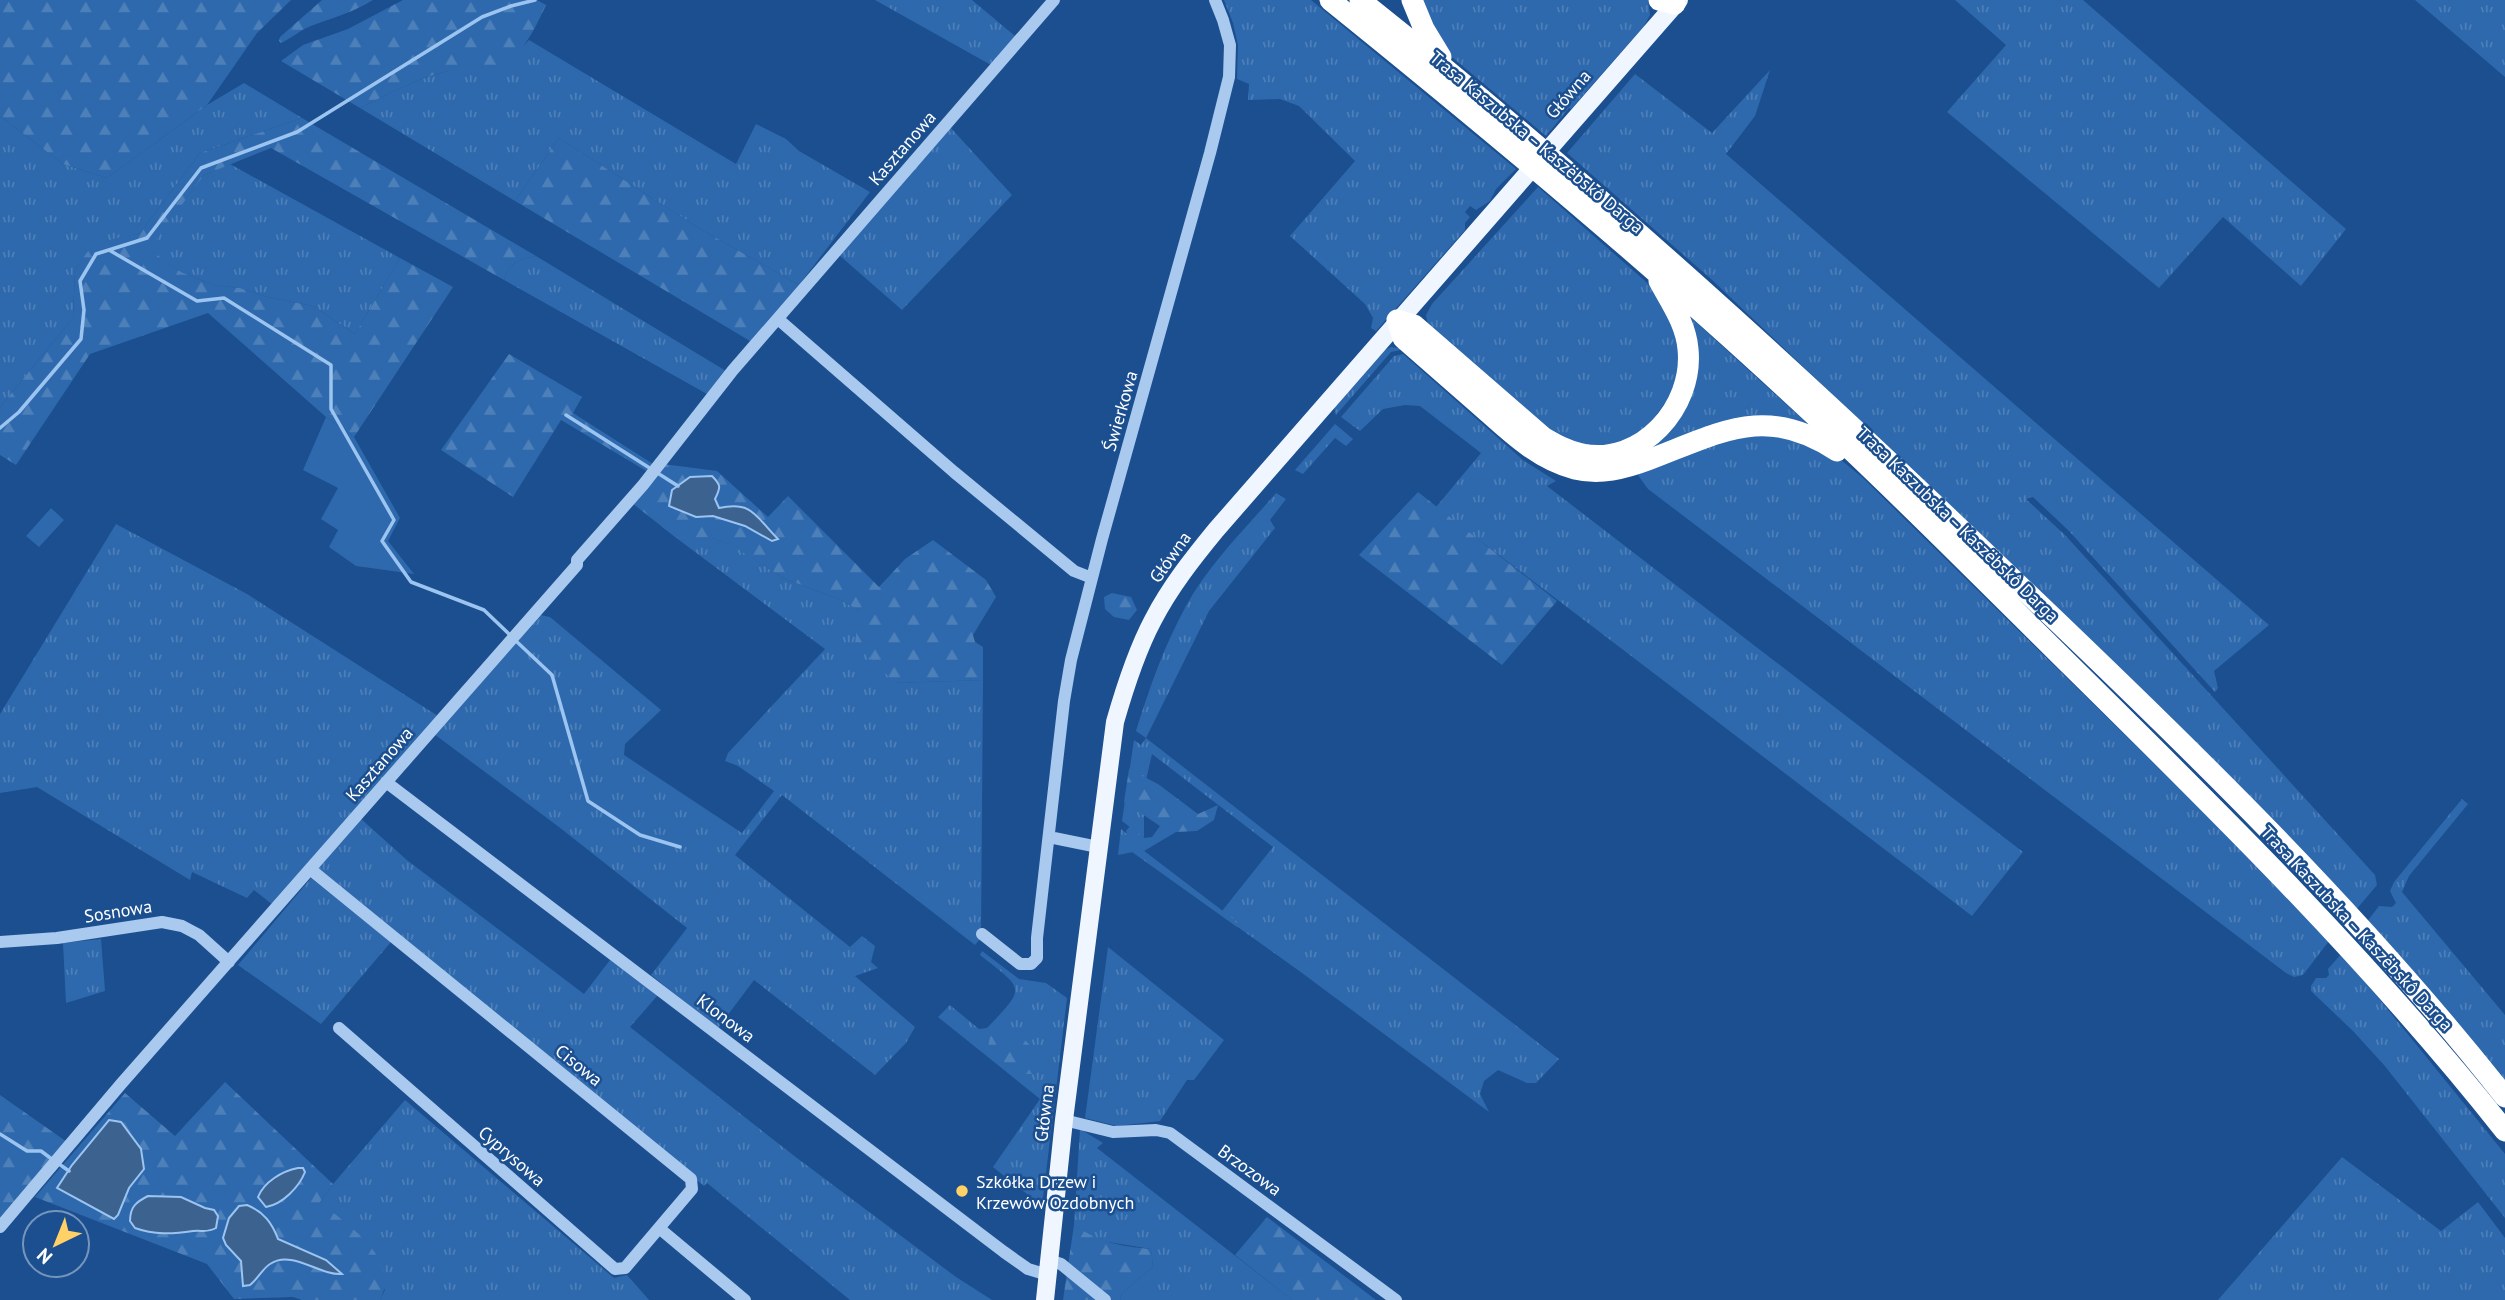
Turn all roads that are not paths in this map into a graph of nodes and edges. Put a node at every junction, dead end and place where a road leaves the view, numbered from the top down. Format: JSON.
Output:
{"nodes":[{"id":1,"x":1054,"y":0,"type":"edge"},
{"id":2,"x":1215,"y":0,"type":"edge"},
{"id":3,"x":1330,"y":0,"type":"edge"},
{"id":4,"x":1360,"y":0,"type":"edge"},
{"id":5,"x":1412,"y":0,"type":"edge"},
{"id":6,"x":1672,"y":1,"type":"edge"},
{"id":7,"x":1451,"y":73,"type":"junction"},
{"id":8,"x":1650,"y":267,"type":"junction"},
{"id":9,"x":778,"y":319,"type":"junction"},
{"id":10,"x":1397,"y":320,"type":"junction"},
{"id":11,"x":1911,"y":508,"type":"junction"},
{"id":12,"x":1092,"y":578,"type":"junction"},
{"id":13,"x":386,"y":782,"type":"junction"},
{"id":14,"x":1049,"y":837,"type":"junction"},
{"id":15,"x":1098,"y":847,"type":"junction"},
{"id":16,"x":310,"y":869,"type":"junction"},
{"id":17,"x":982,"y":934,"type":"dead end"},
{"id":18,"x":0,"y":942,"type":"edge"},
{"id":19,"x":229,"y":962,"type":"junction"},
{"id":20,"x":339,"y":1028,"type":"dead end"},
{"id":21,"x":2505,"y":1097,"type":"edge"},
{"id":22,"x":1064,"y":1120,"type":"junction"},
{"id":23,"x":2505,"y":1131,"type":"edge"},
{"id":24,"x":0,"y":1227,"type":"edge"},
{"id":25,"x":659,"y":1228,"type":"junction"},
{"id":26,"x":1048,"y":1268,"type":"junction"},
{"id":27,"x":745,"y":1300,"type":"edge"},
{"id":28,"x":1045,"y":1300,"type":"edge"},
{"id":29,"x":1105,"y":1300,"type":"edge"},
{"id":30,"x":1396,"y":1300,"type":"edge"}],
"edges":[{"from":1,"to":9,"type":"street","name":"Kasztanowa"},
{"from":2,"to":12,"type":"street","name":"Świerkowa"},
{"from":3,"to":8,"type":"highway","name":"Trasa Kaszubska – Kaszëbskô Darga"},
{"from":4,"to":7,"type":"highway","name":"Trasa Kaszubska – Kaszëbskô Darga"},
{"from":5,"to":7,"type":"highway"},
{"from":6,"to":10,"type":"main road","name":"Główna"},
{"from":7,"to":21,"type":"highway","name":"Trasa Kaszubska – Kaszëbskô Darga"},
{"from":8,"to":10,"type":"highway"},
{"from":8,"to":11,"type":"highway","name":"Trasa Kaszubska – Kaszëbskô Darga"},
{"from":9,"to":12,"type":"street"},
{"from":9,"to":13,"type":"street","name":"Kasztanowa"},
{"from":10,"to":11,"type":"highway"},
{"from":10,"to":15,"type":"main road","name":"Główna"},
{"from":11,"to":23,"type":"highway","name":"Trasa Kaszubska – Kaszëbskô Darga"},
{"from":12,"to":14,"type":"street","name":"Świerkowa"},
{"from":13,"to":16,"type":"street","name":"Kasztanowa"},
{"from":13,"to":26,"type":"street","name":"Klonowa"},
{"from":14,"to":15,"type":"street"},
{"from":14,"to":17,"type":"street","name":"Świerkowa"},
{"from":15,"to":22,"type":"main road","name":"Główna"},
{"from":16,"to":19,"type":"street","name":"Kasztanowa"},
{"from":16,"to":25,"type":"street","name":"Cisowa"},
{"from":18,"to":19,"type":"street","name":"Sosnowa"},
{"from":19,"to":24,"type":"street","name":"Kasztanowa"},
{"from":20,"to":25,"type":"street","name":"Cyprysowa"},
{"from":22,"to":26,"type":"main road","name":"Główna"},
{"from":22,"to":30,"type":"street","name":"Brzozowa"},
{"from":25,"to":27,"type":"street"},
{"from":26,"to":28,"type":"main road","name":"Główna"},
{"from":26,"to":29,"type":"street","name":"Klonowa"}]}
